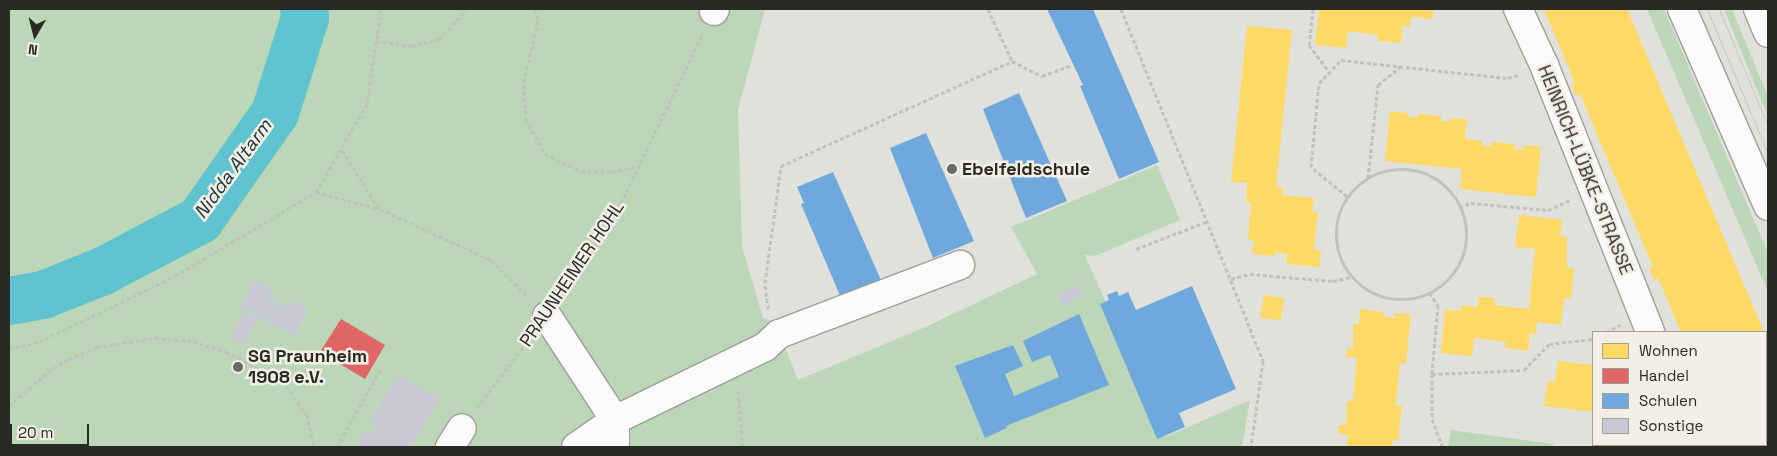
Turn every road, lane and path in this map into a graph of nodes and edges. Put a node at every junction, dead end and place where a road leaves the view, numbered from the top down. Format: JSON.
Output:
{"nodes":[{"id":1,"x":381,"y":9,"type":"edge"},
{"id":2,"x":467,"y":9,"type":"edge"},
{"id":3,"x":535,"y":9,"type":"edge"},
{"id":4,"x":988,"y":9,"type":"edge"},
{"id":5,"x":1122,"y":9,"type":"edge"},
{"id":6,"x":1313,"y":9,"type":"edge"},
{"id":7,"x":1518,"y":9,"type":"edge"},
{"id":8,"x":1682,"y":9,"type":"edge"},
{"id":9,"x":1758,"y":9,"type":"edge"},
{"id":10,"x":714,"y":10,"type":"edge"},
{"id":11,"x":1768,"y":33,"type":"edge"},
{"id":12,"x":376,"y":41,"type":"junction"},
{"id":13,"x":1012,"y":61,"type":"junction"},
{"id":14,"x":1070,"y":66,"type":"dead end"},
{"id":15,"x":1544,"y":66,"type":"junction"},
{"id":16,"x":1401,"y":67,"type":"junction"},
{"id":17,"x":1329,"y":72,"type":"junction"},
{"id":18,"x":342,"y":150,"type":"junction"},
{"id":19,"x":639,"y":166,"type":"junction"},
{"id":20,"x":1368,"y":178,"type":"junction"},
{"id":21,"x":1594,"y":190,"type":"junction"},
{"id":22,"x":316,"y":192,"type":"junction"},
{"id":23,"x":1348,"y":196,"type":"junction"},
{"id":24,"x":1768,"y":206,"type":"edge"},
{"id":25,"x":1459,"y":207,"type":"junction"},
{"id":26,"x":380,"y":209,"type":"junction"},
{"id":27,"x":1208,"y":221,"type":"junction"},
{"id":28,"x":1136,"y":249,"type":"dead end"},
{"id":29,"x":960,"y":265,"type":"dead end"},
{"id":30,"x":1352,"y":277,"type":"junction"},
{"id":31,"x":1231,"y":279,"type":"junction"},
{"id":32,"x":1429,"y":293,"type":"junction"},
{"id":33,"x":547,"y":316,"type":"junction"},
{"id":34,"x":1650,"y":331,"type":"edge"},
{"id":35,"x":1592,"y":340,"type":"edge"},
{"id":36,"x":765,"y":347,"type":"junction"},
{"id":37,"x":9,"y":349,"type":"edge"},
{"id":38,"x":736,"y":361,"type":"junction"},
{"id":39,"x":380,"y":370,"type":"dead end"},
{"id":40,"x":1432,"y":374,"type":"junction"},
{"id":41,"x":9,"y":406,"type":"edge"},
{"id":42,"x":615,"y":420,"type":"junction"},
{"id":43,"x":456,"y":438,"type":"edge"},
{"id":44,"x":314,"y":447,"type":"edge"},
{"id":45,"x":337,"y":447,"type":"edge"},
{"id":46,"x":576,"y":447,"type":"edge"},
{"id":47,"x":614,"y":447,"type":"edge"},
{"id":48,"x":743,"y":447,"type":"edge"},
{"id":49,"x":1251,"y":447,"type":"edge"},
{"id":50,"x":1443,"y":447,"type":"edge"}],
"edges":[{"from":1,"to":12,"type":"path"},
{"from":2,"to":12,"type":"path"},
{"from":3,"to":19,"type":"path"},
{"from":4,"to":13,"type":"path"},
{"from":5,"to":27,"type":"path"},
{"from":6,"to":17,"type":"path"},
{"from":7,"to":15,"type":"street","name":"HEINRICH-LÜBKE-STRASSE"},
{"from":8,"to":24,"type":"street"},
{"from":9,"to":11,"type":"street"},
{"from":10,"to":19,"type":"path","name":"PRAUNHEIMER HOHL"},
{"from":12,"to":18,"type":"path"},
{"from":13,"to":14,"type":"path"},
{"from":13,"to":36,"type":"path"},
{"from":15,"to":16,"type":"path"},
{"from":15,"to":21,"type":"street","name":"HEINRICH-LÜBKE-STRASSE"},
{"from":16,"to":17,"type":"path"},
{"from":16,"to":20,"type":"path"},
{"from":17,"to":23,"type":"path"},
{"from":18,"to":22,"type":"path"},
{"from":18,"to":26,"type":"path"},
{"from":19,"to":33,"type":"path","name":"PRAUNHEIMER HOHL"},
{"from":20,"to":23,"type":"path"},
{"from":20,"to":25,"type":"path"},
{"from":21,"to":25,"type":"path"},
{"from":21,"to":34,"type":"street","name":"HEINRICH-LÜBKE-STRASSE"},
{"from":22,"to":26,"type":"path"},
{"from":22,"to":37,"type":"path"},
{"from":23,"to":30,"type":"path"},
{"from":25,"to":32,"type":"path"},
{"from":26,"to":33,"type":"path"},
{"from":27,"to":28,"type":"path"},
{"from":27,"to":31,"type":"path"},
{"from":29,"to":36,"type":"street"},
{"from":30,"to":31,"type":"path"},
{"from":30,"to":32,"type":"path"},
{"from":31,"to":49,"type":"path"},
{"from":32,"to":40,"type":"path"},
{"from":33,"to":42,"type":"street"},
{"from":33,"to":43,"type":"path","name":"PRAUNHEIMER HOHL"},
{"from":35,"to":40,"type":"path"},
{"from":36,"to":38,"type":"street"},
{"from":38,"to":42,"type":"street"},
{"from":38,"to":48,"type":"path"},
{"from":39,"to":45,"type":"path"},
{"from":40,"to":50,"type":"path"},
{"from":41,"to":44,"type":"path"},
{"from":42,"to":46,"type":"street"},
{"from":42,"to":47,"type":"street"}]}
